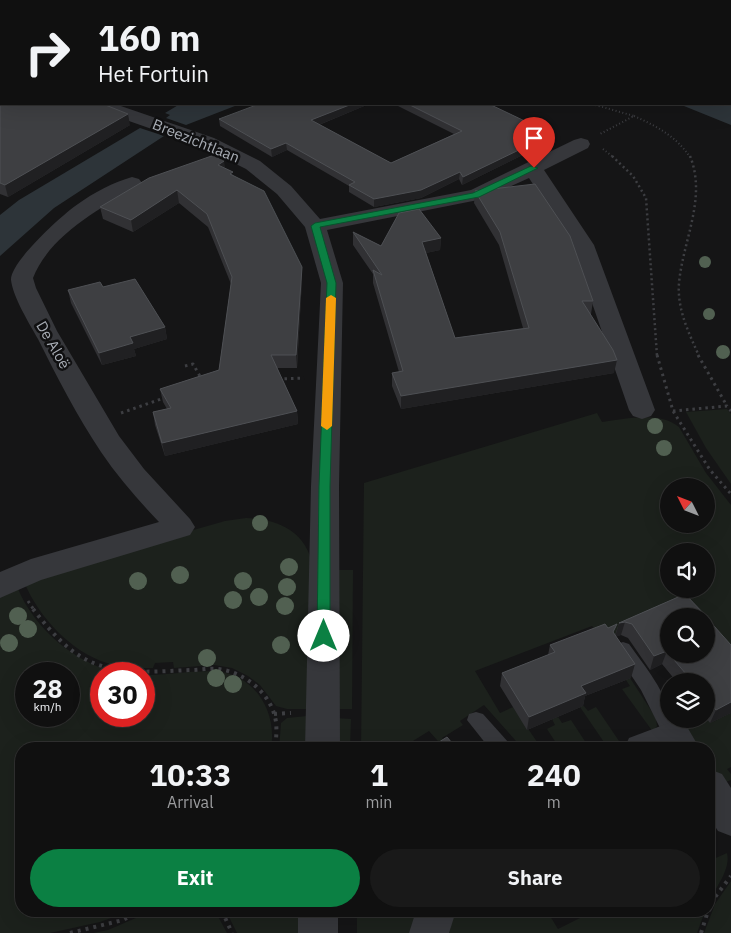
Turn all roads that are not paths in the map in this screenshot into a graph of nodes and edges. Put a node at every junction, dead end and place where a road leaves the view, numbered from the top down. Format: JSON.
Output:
{"nodes":[{"id":1,"x":101,"y":105,"type":"edge"},
{"id":2,"x":592,"y":142,"type":"road end"},
{"id":3,"x":534,"y":168,"type":"junction"},
{"id":4,"x":132,"y":183,"type":"dead end"},
{"id":5,"x":315,"y":226,"type":"junction"},
{"id":6,"x":642,"y":410,"type":"dead end"},
{"id":7,"x":9,"y":581,"type":"edge"},
{"id":8,"x":620,"y":644,"type":"edge"},
{"id":9,"x":476,"y":720,"type":"dead end"},
{"id":10,"x":322,"y":742,"type":"edge"},
{"id":11,"x":496,"y":742,"type":"edge"},
{"id":12,"x":679,"y":742,"type":"edge"},
{"id":13,"x":715,"y":795,"type":"edge"},
{"id":14,"x":731,"y":819,"type":"edge"},
{"id":15,"x":318,"y":917,"type":"edge"},
{"id":16,"x":434,"y":917,"type":"edge"},
{"id":17,"x":318,"y":933,"type":"edge"},
{"id":18,"x":429,"y":933,"type":"edge"}],
"edges":[{"from":1,"to":5,"type":"street","name":"Breezichtlaan"},
{"from":2,"to":3,"type":"street"},
{"from":3,"to":5,"type":"street"},
{"from":3,"to":6,"type":"street"},
{"from":4,"to":7,"type":"street","name":"De Aloë"},
{"from":5,"to":10,"type":"street","name":"Breezichtlaan"},
{"from":8,"to":12,"type":"lane"},
{"from":9,"to":11,"type":"lane"},
{"from":13,"to":14,"type":"street"},
{"from":15,"to":17,"type":"street"},
{"from":16,"to":18,"type":"street"}]}
